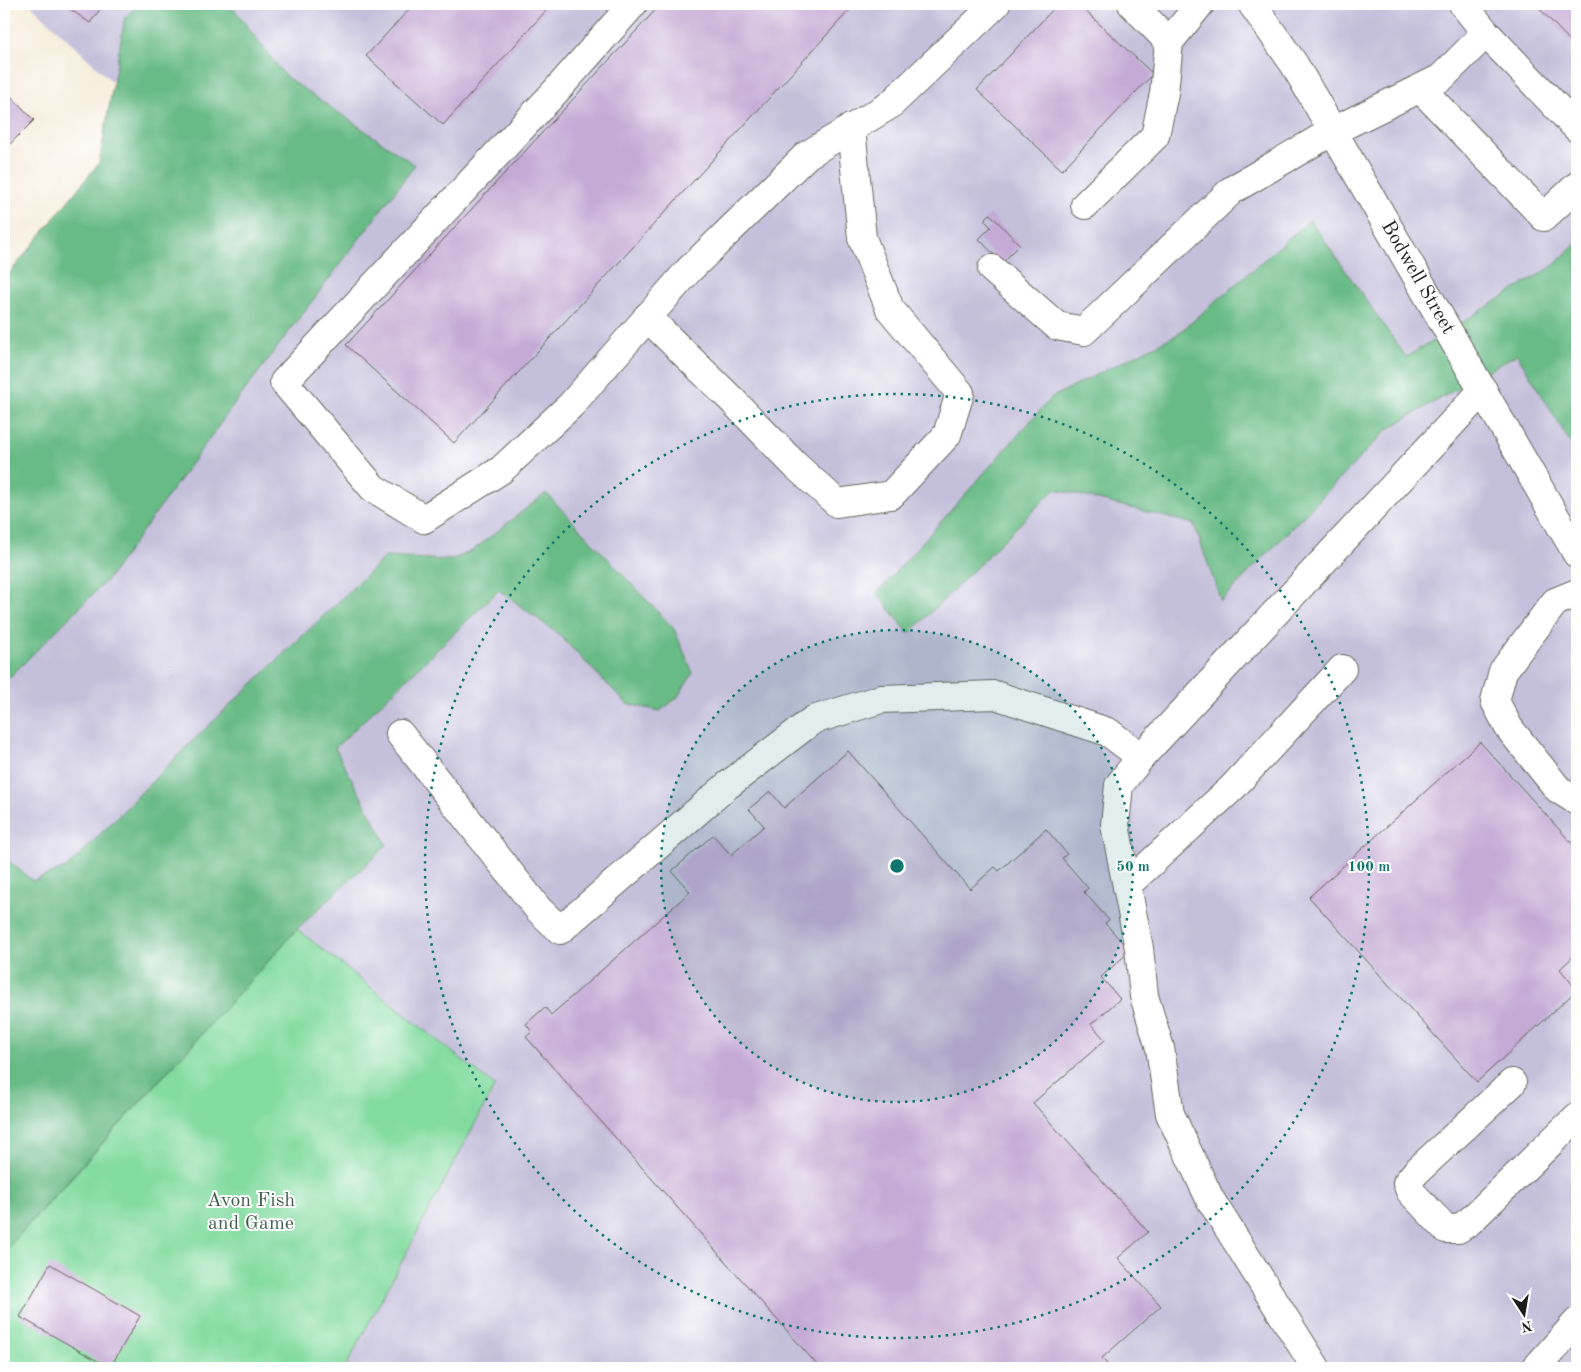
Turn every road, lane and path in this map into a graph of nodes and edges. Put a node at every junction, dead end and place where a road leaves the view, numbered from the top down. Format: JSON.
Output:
{"nodes":[{"id":1,"x":633,"y":4,"type":"edge"},
{"id":2,"x":996,"y":4,"type":"edge"},
{"id":3,"x":1132,"y":4,"type":"edge"},
{"id":4,"x":1200,"y":4,"type":"edge"},
{"id":5,"x":1252,"y":4,"type":"edge"},
{"id":6,"x":1463,"y":4,"type":"edge"},
{"id":7,"x":1486,"y":33,"type":"junction"},
{"id":8,"x":1169,"y":42,"type":"junction"},
{"id":9,"x":1421,"y":89,"type":"junction"},
{"id":10,"x":851,"y":128,"type":"junction"},
{"id":11,"x":1577,"y":128,"type":"edge"},
{"id":12,"x":1333,"y":130,"type":"junction"},
{"id":13,"x":1577,"y":186,"type":"edge"},
{"id":14,"x":1085,"y":205,"type":"dead end"},
{"id":15,"x":992,"y":268,"type":"dead end"},
{"id":16,"x":646,"y":317,"type":"junction"},
{"id":17,"x":1483,"y":390,"type":"junction"},
{"id":18,"x":1577,"y":554,"type":"edge"},
{"id":19,"x":1577,"y":593,"type":"edge"},
{"id":20,"x":1342,"y":669,"type":"dead end"},
{"id":21,"x":400,"y":734,"type":"dead end"},
{"id":22,"x":1141,"y":757,"type":"junction"},
{"id":23,"x":1577,"y":801,"type":"edge"},
{"id":24,"x":1127,"y":885,"type":"junction"},
{"id":25,"x":1512,"y":1083,"type":"dead end"},
{"id":26,"x":1577,"y":1117,"type":"edge"},
{"id":27,"x":1577,"y":1322,"type":"edge"},
{"id":28,"x":1316,"y":1368,"type":"edge"},
{"id":29,"x":1536,"y":1368,"type":"edge"}],
"edges":[{"from":1,"to":16,"type":"street"},
{"from":2,"to":10,"type":"street"},
{"from":3,"to":8,"type":"street"},
{"from":4,"to":8,"type":"street"},
{"from":5,"to":12,"type":"street","name":"Bodwell Street"},
{"from":6,"to":7,"type":"street"},
{"from":7,"to":9,"type":"street"},
{"from":7,"to":11,"type":"street"},
{"from":8,"to":14,"type":"street"},
{"from":9,"to":12,"type":"street"},
{"from":9,"to":13,"type":"street"},
{"from":10,"to":16,"type":"street"},
{"from":10,"to":16,"type":"street"},
{"from":12,"to":15,"type":"street"},
{"from":12,"to":17,"type":"street","name":"Bodwell Street"},
{"from":17,"to":18,"type":"street","name":"Bodwell Street"},
{"from":17,"to":22,"type":"street"},
{"from":19,"to":23,"type":"street"},
{"from":20,"to":24,"type":"street"},
{"from":21,"to":22,"type":"street"},
{"from":22,"to":24,"type":"street"},
{"from":24,"to":28,"type":"street"},
{"from":25,"to":26,"type":"street"},
{"from":27,"to":29,"type":"street"}]}
